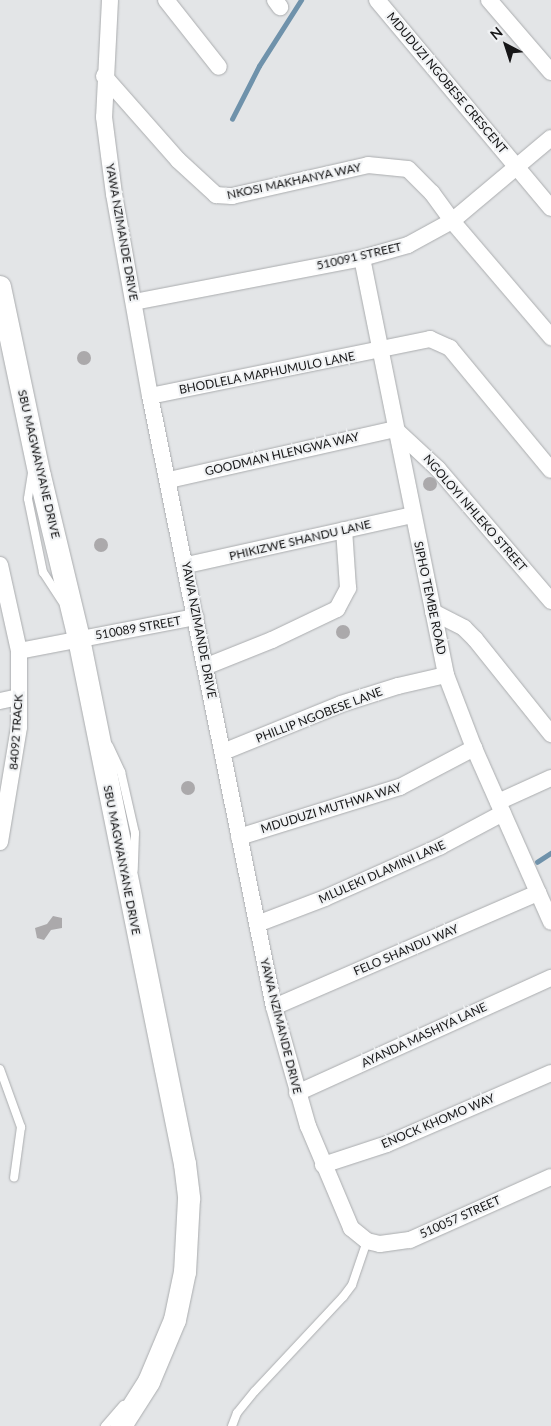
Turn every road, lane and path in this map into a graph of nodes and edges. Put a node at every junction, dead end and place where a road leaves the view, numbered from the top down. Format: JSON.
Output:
{"nodes":[{"id":1,"x":110,"y":0,"type":"edge"},
{"id":2,"x":166,"y":0,"type":"edge"},
{"id":3,"x":377,"y":0,"type":"edge"},
{"id":4,"x":489,"y":0,"type":"edge"},
{"id":5,"x":219,"y":67,"type":"dead end"},
{"id":6,"x":551,"y":72,"type":"edge"},
{"id":7,"x":104,"y":76,"type":"junction"},
{"id":8,"x":551,"y":138,"type":"edge"},
{"id":9,"x":517,"y":166,"type":"junction"},
{"id":10,"x":551,"y":208,"type":"edge"},
{"id":11,"x":452,"y":221,"type":"junction"},
{"id":12,"x":362,"y":258,"type":"junction"},
{"id":13,"x":0,"y":287,"type":"edge"},
{"id":14,"x":134,"y":302,"type":"junction"},
{"id":15,"x":551,"y":337,"type":"edge"},
{"id":16,"x":383,"y":350,"type":"junction"},
{"id":17,"x":150,"y":396,"type":"junction"},
{"id":18,"x":395,"y":429,"type":"junction"},
{"id":19,"x":551,"y":470,"type":"edge"},
{"id":20,"x":169,"y":480,"type":"junction"},
{"id":21,"x":413,"y":515,"type":"junction"},
{"id":22,"x":344,"y":530,"type":"junction"},
{"id":23,"x":0,"y":565,"type":"edge"},
{"id":24,"x":187,"y":565,"type":"junction"},
{"id":25,"x":551,"y":601,"type":"edge"},
{"id":26,"x":433,"y":612,"type":"junction"},
{"id":27,"x":196,"y":617,"type":"junction"},
{"id":28,"x":79,"y":639,"type":"junction"},
{"id":29,"x":19,"y":651,"type":"junction"},
{"id":30,"x":206,"y":666,"type":"junction"},
{"id":31,"x":446,"y":676,"type":"junction"},
{"id":32,"x":19,"y":697,"type":"junction"},
{"id":33,"x":0,"y":701,"type":"edge"},
{"id":34,"x":551,"y":734,"type":"edge"},
{"id":35,"x":474,"y":748,"type":"junction"},
{"id":36,"x":223,"y":752,"type":"junction"},
{"id":37,"x":551,"y":778,"type":"edge"},
{"id":38,"x":500,"y":808,"type":"junction"},
{"id":39,"x":239,"y":836,"type":"junction"},
{"id":40,"x":0,"y":842,"type":"edge"},
{"id":41,"x":538,"y":893,"type":"junction"},
{"id":42,"x":551,"y":922,"type":"edge"},
{"id":43,"x":257,"y":924,"type":"junction"},
{"id":44,"x":551,"y":978,"type":"edge"},
{"id":45,"x":274,"y":1007,"type":"junction"},
{"id":46,"x":0,"y":1069,"type":"edge"},
{"id":47,"x":551,"y":1072,"type":"edge"},
{"id":48,"x":297,"y":1093,"type":"junction"},
{"id":49,"x":323,"y":1165,"type":"junction"},
{"id":50,"x":14,"y":1178,"type":"dead end"},
{"id":51,"x":549,"y":1182,"type":"edge"},
{"id":52,"x":367,"y":1240,"type":"junction"},
{"id":53,"x":149,"y":1382,"type":"junction"},
{"id":54,"x":105,"y":1426,"type":"edge"},
{"id":55,"x":121,"y":1426,"type":"edge"},
{"id":56,"x":232,"y":1426,"type":"edge"}],
"edges":[{"from":1,"to":7,"type":"street","name":"YAWA NZIMANDE DRIVE"},
{"from":2,"to":5,"type":"street"},
{"from":3,"to":9,"type":"street","name":"MDUDUZI NGOBESE CRESCENT"},
{"from":4,"to":6,"type":"street"},
{"from":7,"to":11,"type":"street","name":"NKOSI MAKHANYA WAY"},
{"from":7,"to":14,"type":"street","name":"YAWA NZIMANDE DRIVE"},
{"from":8,"to":9,"type":"street","name":"510091 STREET"},
{"from":9,"to":10,"type":"street","name":"MDUDUZI NGOBESE CRESCENT"},
{"from":9,"to":11,"type":"street","name":"510091 STREET"},
{"from":11,"to":12,"type":"street","name":"510091 STREET"},
{"from":11,"to":15,"type":"street","name":"NKOSI MAKHANYA WAY"},
{"from":12,"to":14,"type":"street","name":"510091 STREET"},
{"from":12,"to":16,"type":"street","name":"SIPHO TEMBE ROAD"},
{"from":13,"to":28,"type":"main road","name":"SBU MAGWANYANE DRIVE"},
{"from":14,"to":17,"type":"street","name":"YAWA NZIMANDE DRIVE"},
{"from":16,"to":17,"type":"street","name":"BHODLELA MAPHUMULO LANE"},
{"from":16,"to":18,"type":"street","name":"SIPHO TEMBE ROAD"},
{"from":16,"to":19,"type":"street","name":"BHODLELA MAPHUMULO LANE"},
{"from":17,"to":20,"type":"street","name":"YAWA NZIMANDE DRIVE"},
{"from":18,"to":20,"type":"street","name":"GOODMAN HLENGWA WAY"},
{"from":18,"to":21,"type":"street","name":"SIPHO TEMBE ROAD"},
{"from":18,"to":25,"type":"street","name":"NGOLOYI NHLEKO STREET"},
{"from":20,"to":24,"type":"street","name":"YAWA NZIMANDE DRIVE"},
{"from":21,"to":22,"type":"street","name":"PHIKIZWE SHANDU LANE"},
{"from":21,"to":26,"type":"street","name":"SIPHO TEMBE ROAD"},
{"from":22,"to":24,"type":"street","name":"PHIKIZWE SHANDU LANE"},
{"from":22,"to":30,"type":"street"},
{"from":23,"to":29,"type":"street","name":"84092 TRACK"},
{"from":24,"to":27,"type":"street","name":"YAWA NZIMANDE DRIVE"},
{"from":26,"to":31,"type":"street","name":"SIPHO TEMBE ROAD"},
{"from":26,"to":34,"type":"street"},
{"from":27,"to":28,"type":"street","name":"510089 STREET"},
{"from":27,"to":30,"type":"street","name":"YAWA NZIMANDE DRIVE"},
{"from":28,"to":29,"type":"street","name":"510089 STREET"},
{"from":28,"to":53,"type":"main road","name":"SBU MAGWANYANE DRIVE"},
{"from":29,"to":32,"type":"street","name":"84092 TRACK"},
{"from":30,"to":36,"type":"street","name":"YAWA NZIMANDE DRIVE"},
{"from":31,"to":35,"type":"street","name":"SIPHO TEMBE ROAD"},
{"from":31,"to":36,"type":"street","name":"PHILLIP NGOBESE LANE"},
{"from":32,"to":33,"type":"street"},
{"from":32,"to":40,"type":"street","name":"84092 TRACK"},
{"from":35,"to":38,"type":"street","name":"SIPHO TEMBE ROAD"},
{"from":35,"to":39,"type":"street","name":"MDUDUZI MUTHWA WAY"},
{"from":36,"to":39,"type":"street","name":"YAWA NZIMANDE DRIVE"},
{"from":37,"to":38,"type":"street","name":"MLULEKI DLAMINI LANE"},
{"from":38,"to":41,"type":"street","name":"SIPHO TEMBE ROAD"},
{"from":38,"to":43,"type":"street","name":"MLULEKI DLAMINI LANE"},
{"from":39,"to":43,"type":"street","name":"YAWA NZIMANDE DRIVE"},
{"from":41,"to":42,"type":"street","name":"SIPHO TEMBE ROAD"},
{"from":41,"to":45,"type":"street","name":"FELO SHANDU WAY"},
{"from":43,"to":45,"type":"street","name":"YAWA NZIMANDE DRIVE"},
{"from":44,"to":48,"type":"street","name":"AYANDA MASHIYA LANE"},
{"from":45,"to":48,"type":"street","name":"YAWA NZIMANDE DRIVE"},
{"from":46,"to":50,"type":"lane"},
{"from":47,"to":49,"type":"street","name":"ENOCK KHOMO WAY"},
{"from":48,"to":49,"type":"street","name":"YAWA NZIMANDE DRIVE"},
{"from":49,"to":52,"type":"street","name":"YAWA NZIMANDE DRIVE"},
{"from":51,"to":52,"type":"street","name":"510057 STREET"},
{"from":52,"to":56,"type":"lane"},
{"from":53,"to":54,"type":"lane"},
{"from":53,"to":55,"type":"main road","name":"SBU MAGWANYANE DRIVE"}]}
